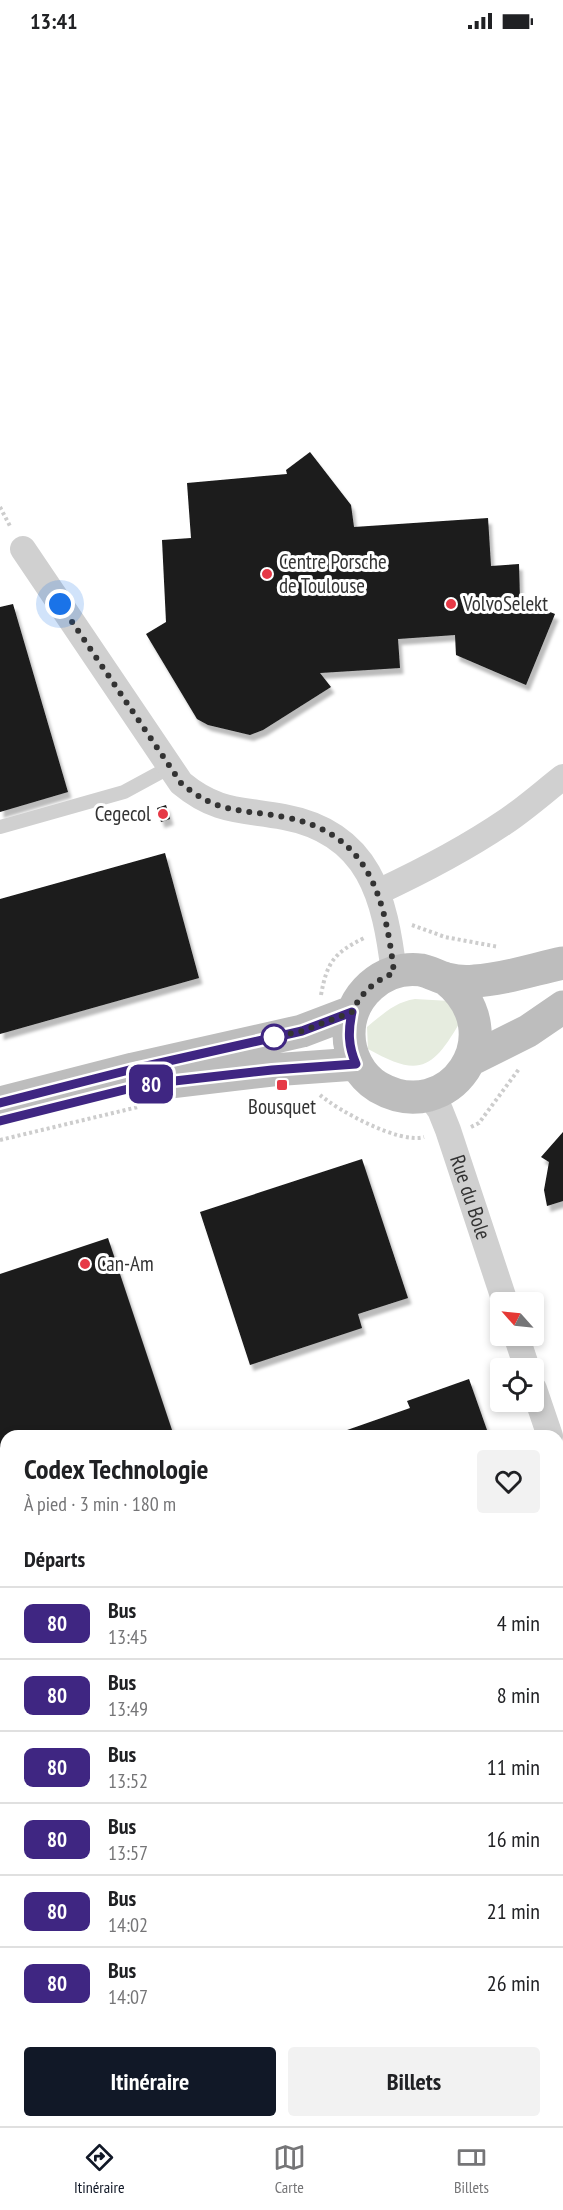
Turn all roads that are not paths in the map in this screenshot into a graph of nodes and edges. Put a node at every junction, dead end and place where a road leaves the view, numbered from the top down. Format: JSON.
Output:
{"nodes":[{"id":1,"x":23,"y":549,"type":"dead end"},
{"id":2,"x":170,"y":767,"type":"junction"},
{"id":3,"x":563,"y":777,"type":"edge"},
{"id":4,"x":0,"y":827,"type":"edge"},
{"id":5,"x":378,"y":892,"type":"junction"},
{"id":6,"x":563,"y":963,"type":"edge"},
{"id":7,"x":394,"y":973,"type":"junction"},
{"id":8,"x":446,"y":979,"type":"junction"},
{"id":9,"x":563,"y":1007,"type":"edge"},
{"id":10,"x":352,"y":1012,"type":"junction"},
{"id":11,"x":470,"y":1060,"type":"junction"},
{"id":12,"x":356,"y":1064,"type":"junction"},
{"id":13,"x":429,"y":1095,"type":"junction"},
{"id":14,"x":0,"y":1103,"type":"edge"},
{"id":15,"x":0,"y":1121,"type":"edge"},
{"id":16,"x":502,"y":1292,"type":"edge"},
{"id":17,"x":542,"y":1412,"type":"edge"},
{"id":18,"x":548,"y":1430,"type":"edge"}],
"edges":[{"from":1,"to":2,"type":"street"},
{"from":2,"to":4,"type":"lane"},
{"from":2,"to":5,"type":"street"},
{"from":3,"to":5,"type":"street"},
{"from":5,"to":7,"type":"street"},
{"from":6,"to":8,"type":"main road"},
{"from":7,"to":8,"type":"main road"},
{"from":7,"to":10,"type":"main road"},
{"from":8,"to":11,"type":"main road"},
{"from":9,"to":11,"type":"main road"},
{"from":10,"to":12,"type":"main road"},
{"from":10,"to":14,"type":"main road"},
{"from":11,"to":13,"type":"main road"},
{"from":12,"to":13,"type":"main road"},
{"from":12,"to":15,"type":"main road"},
{"from":13,"to":16,"type":"street","name":"Rue du Bole"},
{"from":17,"to":18,"type":"street"}]}
